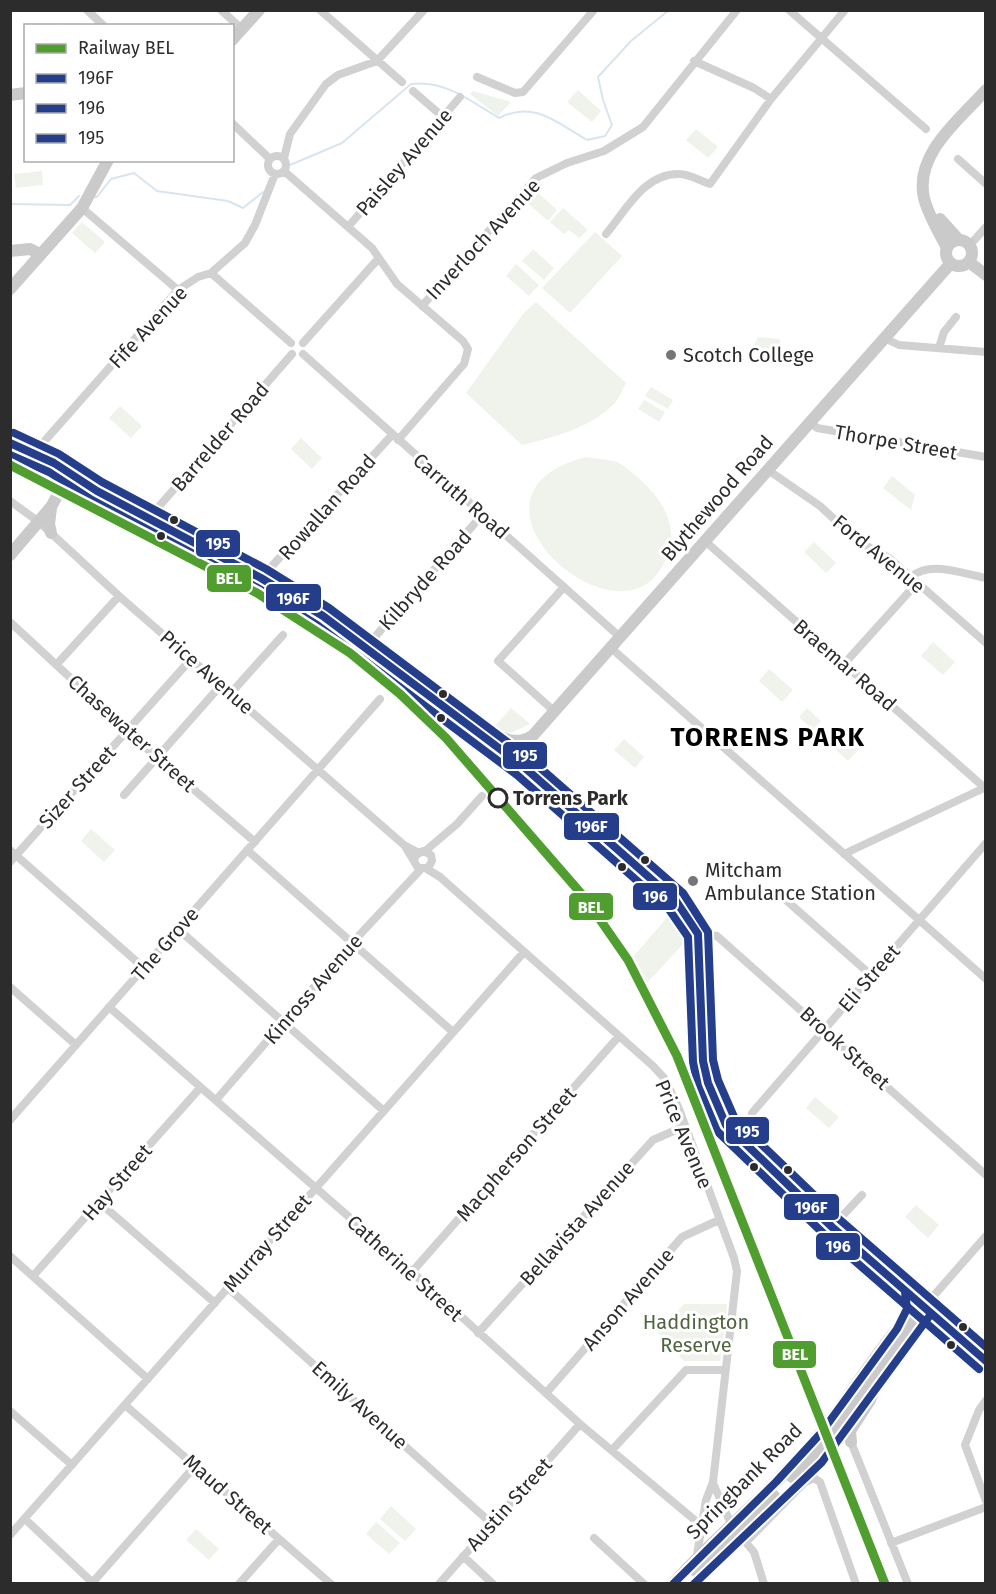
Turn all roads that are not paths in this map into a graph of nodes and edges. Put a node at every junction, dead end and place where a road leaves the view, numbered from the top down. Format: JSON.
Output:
{"nodes":[{"id":1,"x":87,"y":10,"type":"edge"},
{"id":2,"x":221,"y":10,"type":"edge"},
{"id":3,"x":259,"y":10,"type":"edge"},
{"id":4,"x":320,"y":10,"type":"edge"},
{"id":5,"x":424,"y":10,"type":"edge"},
{"id":6,"x":594,"y":10,"type":"edge"},
{"id":7,"x":737,"y":10,"type":"edge"},
{"id":8,"x":789,"y":10,"type":"edge"},
{"id":9,"x":845,"y":10,"type":"edge"},
{"id":10,"x":102,"y":24,"type":"edge"},
{"id":11,"x":242,"y":29,"type":"junction"},
{"id":12,"x":234,"y":38,"type":"edge"},
{"id":13,"x":822,"y":38,"type":"junction"},
{"id":14,"x":377,"y":61,"type":"junction"},
{"id":15,"x":694,"y":61,"type":"junction"},
{"id":16,"x":477,"y":77,"type":"dead end"},
{"id":17,"x":402,"y":82,"type":"dead end"},
{"id":18,"x":986,"y":90,"type":"edge"},
{"id":19,"x":413,"y":91,"type":"dead end"},
{"id":20,"x":460,"y":97,"type":"dead end"},
{"id":21,"x":771,"y":99,"type":"junction"},
{"id":22,"x":443,"y":117,"type":"junction"},
{"id":23,"x":234,"y":125,"type":"edge"},
{"id":24,"x":926,"y":129,"type":"dead end"},
{"id":25,"x":948,"y":132,"type":"junction"},
{"id":26,"x":284,"y":158,"type":"junction"},
{"id":27,"x":270,"y":159,"type":"junction"},
{"id":28,"x":958,"y":159,"type":"dead end"},
{"id":29,"x":107,"y":162,"type":"edge"},
{"id":30,"x":279,"y":172,"type":"junction"},
{"id":31,"x":986,"y":184,"type":"edge"},
{"id":32,"x":86,"y":201,"type":"junction"},
{"id":33,"x":348,"y":227,"type":"junction"},
{"id":34,"x":986,"y":227,"type":"edge"},
{"id":35,"x":606,"y":234,"type":"dead end"},
{"id":36,"x":964,"y":242,"type":"junction"},
{"id":37,"x":947,"y":248,"type":"junction"},
{"id":38,"x":10,"y":250,"type":"edge"},
{"id":39,"x":40,"y":254,"type":"junction"},
{"id":40,"x":378,"y":259,"type":"junction"},
{"id":41,"x":969,"y":262,"type":"junction"},
{"id":42,"x":951,"y":263,"type":"junction"},
{"id":43,"x":211,"y":273,"type":"junction"},
{"id":44,"x":986,"y":275,"type":"edge"},
{"id":45,"x":10,"y":289,"type":"edge"},
{"id":46,"x":178,"y":290,"type":"junction"},
{"id":47,"x":422,"y":306,"type":"junction"},
{"id":48,"x":956,"y":317,"type":"dead end"},
{"id":49,"x":884,"y":338,"type":"junction"},
{"id":50,"x":291,"y":343,"type":"junction"},
{"id":51,"x":303,"y":343,"type":"junction"},
{"id":52,"x":939,"y":348,"type":"junction"},
{"id":53,"x":986,"y":352,"type":"edge"},
{"id":54,"x":292,"y":354,"type":"junction"},
{"id":55,"x":303,"y":354,"type":"junction"},
{"id":56,"x":810,"y":421,"type":"junction"},
{"id":57,"x":395,"y":438,"type":"junction"},
{"id":58,"x":10,"y":443,"type":"edge"},
{"id":59,"x":10,"y":451,"type":"edge"},
{"id":60,"x":34,"y":453,"type":"junction"},
{"id":61,"x":986,"y":457,"type":"edge"},
{"id":62,"x":768,"y":470,"type":"junction"},
{"id":63,"x":69,"y":474,"type":"junction"},
{"id":64,"x":10,"y":501,"type":"edge"},
{"id":65,"x":51,"y":507,"type":"junction"},
{"id":66,"x":483,"y":514,"type":"junction"},
{"id":67,"x":148,"y":519,"type":"junction"},
{"id":68,"x":39,"y":522,"type":"junction"},
{"id":69,"x":51,"y":533,"type":"junction"},
{"id":70,"x":705,"y":542,"type":"junction"},
{"id":71,"x":10,"y":555,"type":"edge"},
{"id":72,"x":261,"y":578,"type":"junction"},
{"id":73,"x":986,"y":578,"type":"edge"},
{"id":74,"x":914,"y":580,"type":"junction"},
{"id":75,"x":564,"y":588,"type":"junction"},
{"id":76,"x":119,"y":596,"type":"junction"},
{"id":77,"x":10,"y":622,"type":"edge"},
{"id":78,"x":283,"y":635,"type":"dead end"},
{"id":79,"x":620,"y":637,"type":"junction"},
{"id":80,"x":986,"y":644,"type":"edge"},
{"id":81,"x":366,"y":647,"type":"junction"},
{"id":82,"x":611,"y":648,"type":"junction"},
{"id":83,"x":192,"y":658,"type":"junction"},
{"id":84,"x":57,"y":664,"type":"junction"},
{"id":85,"x":844,"y":664,"type":"junction"},
{"id":86,"x":221,"y":685,"type":"junction"},
{"id":87,"x":231,"y":693,"type":"junction"},
{"id":88,"x":380,"y":699,"type":"dead end"},
{"id":89,"x":554,"y":711,"type":"junction"},
{"id":90,"x":469,"y":724,"type":"junction"},
{"id":91,"x":128,"y":730,"type":"junction"},
{"id":92,"x":536,"y":733,"type":"junction"},
{"id":93,"x":157,"y":758,"type":"junction"},
{"id":94,"x":513,"y":758,"type":"junction"},
{"id":95,"x":319,"y":769,"type":"junction"},
{"id":96,"x":985,"y":788,"type":"edge"},
{"id":97,"x":124,"y":795,"type":"dead end"},
{"id":98,"x":482,"y":796,"type":"dead end"},
{"id":99,"x":255,"y":842,"type":"junction"},
{"id":100,"x":986,"y":843,"type":"edge"},
{"id":101,"x":247,"y":850,"type":"junction"},
{"id":102,"x":844,"y":854,"type":"junction"},
{"id":103,"x":12,"y":856,"type":"edge"},
{"id":104,"x":423,"y":861,"type":"junction"},
{"id":105,"x":779,"y":894,"type":"dead end"},
{"id":106,"x":919,"y":920,"type":"junction"},
{"id":107,"x":178,"y":929,"type":"junction"},
{"id":108,"x":698,"y":934,"type":"junction"},
{"id":109,"x":352,"y":943,"type":"junction"},
{"id":110,"x":524,"y":952,"type":"junction"},
{"id":111,"x":144,"y":968,"type":"junction"},
{"id":112,"x":871,"y":975,"type":"junction"},
{"id":113,"x":986,"y":979,"type":"edge"},
{"id":114,"x":10,"y":987,"type":"edge"},
{"id":115,"x":110,"y":1007,"type":"junction"},
{"id":116,"x":284,"y":1022,"type":"junction"},
{"id":117,"x":824,"y":1029,"type":"junction"},
{"id":118,"x":453,"y":1032,"type":"junction"},
{"id":119,"x":619,"y":1036,"type":"junction"},
{"id":120,"x":76,"y":1045,"type":"junction"},
{"id":121,"x":200,"y":1088,"type":"junction"},
{"id":122,"x":216,"y":1100,"type":"junction"},
{"id":123,"x":10,"y":1102,"type":"edge"},
{"id":124,"x":19,"y":1110,"type":"junction"},
{"id":125,"x":384,"y":1111,"type":"junction"},
{"id":126,"x":752,"y":1113,"type":"dead end"},
{"id":127,"x":10,"y":1120,"type":"edge"},
{"id":128,"x":685,"y":1126,"type":"junction"},
{"id":129,"x":986,"y":1175,"type":"edge"},
{"id":130,"x":316,"y":1188,"type":"junction"},
{"id":131,"x":862,"y":1195,"type":"dead end"},
{"id":132,"x":99,"y":1202,"type":"junction"},
{"id":133,"x":719,"y":1220,"type":"junction"},
{"id":134,"x":832,"y":1227,"type":"junction"},
{"id":135,"x":986,"y":1236,"type":"edge"},
{"id":136,"x":10,"y":1256,"type":"edge"},
{"id":137,"x":411,"y":1272,"type":"junction"},
{"id":138,"x":33,"y":1276,"type":"junction"},
{"id":139,"x":228,"y":1288,"type":"junction"},
{"id":140,"x":905,"y":1292,"type":"junction"},
{"id":141,"x":215,"y":1303,"type":"junction"},
{"id":142,"x":923,"y":1308,"type":"junction"},
{"id":143,"x":897,"y":1329,"type":"junction"},
{"id":144,"x":478,"y":1333,"type":"junction"},
{"id":145,"x":885,"y":1357,"type":"junction"},
{"id":146,"x":986,"y":1361,"type":"edge"},
{"id":147,"x":725,"y":1370,"type":"junction"},
{"id":148,"x":148,"y":1379,"type":"junction"},
{"id":149,"x":547,"y":1392,"type":"junction"},
{"id":150,"x":986,"y":1400,"type":"edge"},
{"id":151,"x":125,"y":1405,"type":"junction"},
{"id":152,"x":10,"y":1411,"type":"edge"},
{"id":153,"x":843,"y":1417,"type":"junction"},
{"id":154,"x":858,"y":1417,"type":"junction"},
{"id":155,"x":580,"y":1424,"type":"junction"},
{"id":156,"x":829,"y":1429,"type":"junction"},
{"id":157,"x":851,"y":1442,"type":"joint"},
{"id":158,"x":612,"y":1450,"type":"junction"},
{"id":159,"x":72,"y":1465,"type":"junction"},
{"id":160,"x":195,"y":1466,"type":"junction"},
{"id":161,"x":712,"y":1482,"type":"junction"},
{"id":162,"x":986,"y":1501,"type":"edge"},
{"id":163,"x":986,"y":1507,"type":"edge"},
{"id":164,"x":25,"y":1519,"type":"junction"},
{"id":165,"x":491,"y":1523,"type":"junction"},
{"id":166,"x":703,"y":1527,"type":"junction"},
{"id":167,"x":733,"y":1527,"type":"junction"},
{"id":168,"x":10,"y":1535,"type":"edge"},
{"id":169,"x":594,"y":1538,"type":"dead end"},
{"id":170,"x":279,"y":1539,"type":"junction"},
{"id":171,"x":746,"y":1542,"type":"junction"},
{"id":172,"x":891,"y":1543,"type":"junction"},
{"id":173,"x":697,"y":1555,"type":"junction"},
{"id":174,"x":463,"y":1556,"type":"junction"},
{"id":175,"x":675,"y":1582,"type":"edge"},
{"id":176,"x":93,"y":1583,"type":"edge"},
{"id":177,"x":239,"y":1584,"type":"edge"},
{"id":178,"x":331,"y":1584,"type":"edge"},
{"id":179,"x":439,"y":1584,"type":"edge"},
{"id":180,"x":493,"y":1584,"type":"edge"},
{"id":181,"x":644,"y":1584,"type":"edge"},
{"id":182,"x":764,"y":1584,"type":"edge"},
{"id":183,"x":856,"y":1584,"type":"edge"},
{"id":184,"x":908,"y":1584,"type":"edge"}],
"edges":[{"from":1,"to":10,"type":"street"},
{"from":2,"to":11,"type":"street"},
{"from":3,"to":11,"type":"main road"},
{"from":4,"to":14,"type":"street"},
{"from":5,"to":14,"type":"street"},
{"from":6,"to":16,"type":"street"},
{"from":7,"to":15,"type":"street"},
{"from":8,"to":13,"type":"street"},
{"from":9,"to":13,"type":"street"},
{"from":11,"to":12,"type":"main road"},
{"from":13,"to":21,"type":"street"},
{"from":13,"to":24,"type":"street"},
{"from":14,"to":17,"type":"street"},
{"from":14,"to":26,"type":"street"},
{"from":15,"to":21,"type":"street"},
{"from":15,"to":47,"type":"street","name":"Inverloch Avenue"},
{"from":18,"to":25,"type":"main road"},
{"from":19,"to":22,"type":"street"},
{"from":20,"to":22,"type":"street","name":"Paisley Avenue"},
{"from":21,"to":35,"type":"street"},
{"from":22,"to":33,"type":"street","name":"Paisley Avenue"},
{"from":23,"to":27,"type":"street"},
{"from":25,"to":36,"type":"main road"},
{"from":25,"to":37,"type":"main road"},
{"from":26,"to":27,"type":"street"},
{"from":26,"to":30,"type":"street"},
{"from":27,"to":30,"type":"street"},
{"from":28,"to":31,"type":"street"},
{"from":29,"to":32,"type":"main road"},
{"from":30,"to":33,"type":"street"},
{"from":30,"to":43,"type":"street","name":"Fife Avenue"},
{"from":32,"to":39,"type":"main road"},
{"from":32,"to":46,"type":"street"},
{"from":33,"to":40,"type":"street"},
{"from":34,"to":36,"type":"street"},
{"from":36,"to":37,"type":"main road"},
{"from":36,"to":41,"type":"main road"},
{"from":37,"to":42,"type":"main road"},
{"from":38,"to":39,"type":"main road"},
{"from":39,"to":45,"type":"main road"},
{"from":40,"to":47,"type":"street"},
{"from":40,"to":51,"type":"street"},
{"from":41,"to":42,"type":"main road"},
{"from":41,"to":44,"type":"main road"},
{"from":42,"to":49,"type":"main road","name":"Blythewood Road"},
{"from":43,"to":46,"type":"street","name":"Fife Avenue"},
{"from":43,"to":50,"type":"street"},
{"from":46,"to":60,"type":"street","name":"Fife Avenue"},
{"from":47,"to":57,"type":"street","name":"Rowallan Road"},
{"from":48,"to":52,"type":"street"},
{"from":49,"to":52,"type":"street"},
{"from":49,"to":56,"type":"main road","name":"Blythewood Road"},
{"from":50,"to":51,"type":"street"},
{"from":50,"to":54,"type":"street"},
{"from":51,"to":55,"type":"street"},
{"from":52,"to":53,"type":"street"},
{"from":54,"to":55,"type":"street"},
{"from":54,"to":67,"type":"street","name":"Barrelder Road"},
{"from":55,"to":57,"type":"street","name":"Carruth Road"},
{"from":56,"to":61,"type":"street","name":"Thorpe Street"},
{"from":56,"to":62,"type":"main road","name":"Blythewood Road"},
{"from":57,"to":66,"type":"street","name":"Carruth Road"},
{"from":57,"to":72,"type":"street","name":"Rowallan Road"},
{"from":58,"to":60,"type":"main road"},
{"from":59,"to":63,"type":"main road"},
{"from":60,"to":63,"type":"main road"},
{"from":62,"to":70,"type":"main road","name":"Blythewood Road"},
{"from":62,"to":74,"type":"street","name":"Ford Avenue"},
{"from":63,"to":65,"type":"main road"},
{"from":63,"to":67,"type":"main road"},
{"from":64,"to":68,"type":"street","name":"Price Avenue"},
{"from":65,"to":68,"type":"main road"},
{"from":65,"to":69,"type":"main road"},
{"from":66,"to":75,"type":"street","name":"Carruth Road"},
{"from":66,"to":81,"type":"street","name":"Kilbryde Road"},
{"from":67,"to":72,"type":"main road"},
{"from":68,"to":69,"type":"street","name":"Price Avenue"},
{"from":68,"to":71,"type":"main road"},
{"from":69,"to":76,"type":"street","name":"Price Avenue"},
{"from":70,"to":79,"type":"main road","name":"Blythewood Road"},
{"from":70,"to":85,"type":"street","name":"Braemar Road"},
{"from":72,"to":81,"type":"main road"},
{"from":73,"to":74,"type":"street"},
{"from":74,"to":80,"type":"street","name":"Ford Avenue"},
{"from":74,"to":85,"type":"street"},
{"from":75,"to":79,"type":"street","name":"Carruth Road"},
{"from":75,"to":89,"type":"street"},
{"from":76,"to":83,"type":"street","name":"Price Avenue"},
{"from":76,"to":84,"type":"street"},
{"from":77,"to":84,"type":"street","name":"Chasewater Street"},
{"from":78,"to":87,"type":"street"},
{"from":79,"to":82,"type":"main road","name":"Blythewood Road"},
{"from":81,"to":90,"type":"main road"},
{"from":82,"to":89,"type":"main road","name":"Blythewood Road"},
{"from":82,"to":102,"type":"street"},
{"from":83,"to":86,"type":"street","name":"Price Avenue"},
{"from":83,"to":91,"type":"street","name":"Sizer Street"},
{"from":84,"to":91,"type":"street","name":"Chasewater Street"},
{"from":85,"to":96,"type":"street","name":"Braemar Road"},
{"from":86,"to":87,"type":"street","name":"Price Avenue"},
{"from":86,"to":93,"type":"street"},
{"from":87,"to":95,"type":"street","name":"Price Avenue"},
{"from":88,"to":95,"type":"street","name":"The Grove"},
{"from":89,"to":92,"type":"main road","name":"Blythewood Road"},
{"from":90,"to":92,"type":"main road"},
{"from":90,"to":94,"type":"main road"},
{"from":91,"to":93,"type":"street","name":"Chasewater Street"},
{"from":91,"to":103,"type":"street","name":"Sizer Street"},
{"from":92,"to":94,"type":"main road","name":"Blythewood Road"},
{"from":93,"to":97,"type":"street"},
{"from":93,"to":99,"type":"street","name":"Chasewater Street"},
{"from":94,"to":108,"type":"main road"},
{"from":95,"to":99,"type":"street","name":"The Grove"},
{"from":95,"to":104,"type":"street","name":"Price Avenue"},
{"from":96,"to":102,"type":"street"},
{"from":98,"to":104,"type":"street","name":"Kinross Avenue"},
{"from":99,"to":101,"type":"street","name":"The Grove"},
{"from":100,"to":106,"type":"street","name":"Eli Street"},
{"from":101,"to":107,"type":"street","name":"The Grove"},
{"from":101,"to":109,"type":"street"},
{"from":102,"to":106,"type":"street"},
{"from":103,"to":111,"type":"street"},
{"from":104,"to":109,"type":"street","name":"Kinross Avenue"},
{"from":104,"to":110,"type":"street","name":"Price Avenue"},
{"from":105,"to":112,"type":"street"},
{"from":106,"to":112,"type":"street","name":"Eli Street"},
{"from":106,"to":113,"type":"street"},
{"from":107,"to":111,"type":"street","name":"The Grove"},
{"from":107,"to":116,"type":"street"},
{"from":108,"to":117,"type":"street","name":"Brook Street"},
{"from":108,"to":134,"type":"main road"},
{"from":109,"to":116,"type":"street","name":"Kinross Avenue"},
{"from":109,"to":118,"type":"street"},
{"from":110,"to":118,"type":"street","name":"Murray Street"},
{"from":110,"to":119,"type":"street","name":"Price Avenue"},
{"from":111,"to":115,"type":"street","name":"The Grove"},
{"from":112,"to":117,"type":"street","name":"Eli Street"},
{"from":114,"to":120,"type":"street"},
{"from":115,"to":120,"type":"street","name":"The Grove"},
{"from":115,"to":121,"type":"street","name":"Catherine Street"},
{"from":116,"to":122,"type":"street","name":"Kinross Avenue"},
{"from":116,"to":125,"type":"street"},
{"from":117,"to":126,"type":"street","name":"Eli Street"},
{"from":117,"to":129,"type":"street","name":"Brook Street"},
{"from":118,"to":125,"type":"street","name":"Murray Street"},
{"from":119,"to":128,"type":"street","name":"Price Avenue"},
{"from":119,"to":137,"type":"street","name":"Macpherson Street"},
{"from":120,"to":124,"type":"street","name":"The Grove"},
{"from":121,"to":122,"type":"street","name":"Catherine Street"},
{"from":121,"to":132,"type":"street","name":"Hay Street"},
{"from":122,"to":130,"type":"street","name":"Catherine Street"},
{"from":123,"to":124,"type":"street"},
{"from":124,"to":127,"type":"street","name":"The Grove"},
{"from":125,"to":130,"type":"street","name":"Murray Street"},
{"from":128,"to":133,"type":"street","name":"Price Avenue"},
{"from":128,"to":144,"type":"street","name":"Bellavista Avenue"},
{"from":130,"to":137,"type":"street","name":"Catherine Street"},
{"from":130,"to":139,"type":"street","name":"Murray Street"},
{"from":131,"to":134,"type":"street"},
{"from":132,"to":138,"type":"street","name":"Hay Street"},
{"from":132,"to":141,"type":"street"},
{"from":133,"to":147,"type":"street","name":"Price Avenue"},
{"from":133,"to":149,"type":"street","name":"Anson Avenue"},
{"from":134,"to":140,"type":"main road"},
{"from":135,"to":142,"type":"street"},
{"from":136,"to":138,"type":"street"},
{"from":137,"to":144,"type":"street","name":"Catherine Street"},
{"from":138,"to":148,"type":"street"},
{"from":139,"to":141,"type":"street","name":"Murray Street"},
{"from":139,"to":165,"type":"street","name":"Emily Avenue"},
{"from":140,"to":142,"type":"main road"},
{"from":140,"to":143,"type":"main road"},
{"from":141,"to":148,"type":"street","name":"Murray Street"},
{"from":142,"to":143,"type":"main road","name":"Springbank Road"},
{"from":142,"to":145,"type":"main road","name":"Springbank Road"},
{"from":142,"to":146,"type":"main road"},
{"from":143,"to":156,"type":"main road","name":"Springbank Road"},
{"from":144,"to":149,"type":"street","name":"Catherine Street"},
{"from":145,"to":153,"type":"main road","name":"Springbank Road"},
{"from":145,"to":154,"type":"main road"},
{"from":147,"to":158,"type":"street"},
{"from":147,"to":161,"type":"street","name":"Price Avenue"},
{"from":148,"to":151,"type":"street","name":"Murray Street"},
{"from":149,"to":155,"type":"street","name":"Catherine Street"},
{"from":150,"to":162,"type":"street"},
{"from":151,"to":159,"type":"street","name":"Murray Street"},
{"from":151,"to":160,"type":"street","name":"Maud Street"},
{"from":152,"to":159,"type":"street"},
{"from":153,"to":154,"type":"main road"},
{"from":153,"to":156,"type":"main road","name":"Springbank Road"},
{"from":154,"to":157,"type":"main road"},
{"from":155,"to":158,"type":"street","name":"Catherine Street"},
{"from":155,"to":165,"type":"street","name":"Austin Street"},
{"from":156,"to":167,"type":"main road","name":"Springbank Road"},
{"from":157,"to":172,"type":"street"},
{"from":158,"to":166,"type":"street","name":"Catherine Street"},
{"from":159,"to":164,"type":"street","name":"Murray Street"},
{"from":160,"to":170,"type":"street","name":"Maud Street"},
{"from":160,"to":176,"type":"street"},
{"from":161,"to":166,"type":"street","name":"Price Avenue"},
{"from":161,"to":167,"type":"street"},
{"from":163,"to":172,"type":"street"},
{"from":164,"to":168,"type":"street","name":"Murray Street"},
{"from":164,"to":176,"type":"street"},
{"from":165,"to":174,"type":"street","name":"Austin Street"},
{"from":166,"to":173,"type":"street","name":"Price Avenue"},
{"from":167,"to":171,"type":"street"},
{"from":167,"to":173,"type":"main road","name":"Springbank Road"},
{"from":167,"to":175,"type":"main road","name":"Springbank Road"},
{"from":169,"to":181,"type":"street"},
{"from":170,"to":177,"type":"street"},
{"from":170,"to":178,"type":"street","name":"Maud Street"},
{"from":171,"to":182,"type":"street"},
{"from":171,"to":183,"type":"street"},
{"from":172,"to":184,"type":"street"},
{"from":173,"to":175,"type":"main road","name":"Springbank Road"},
{"from":174,"to":179,"type":"street","name":"Austin Street"},
{"from":174,"to":180,"type":"street"}]}
